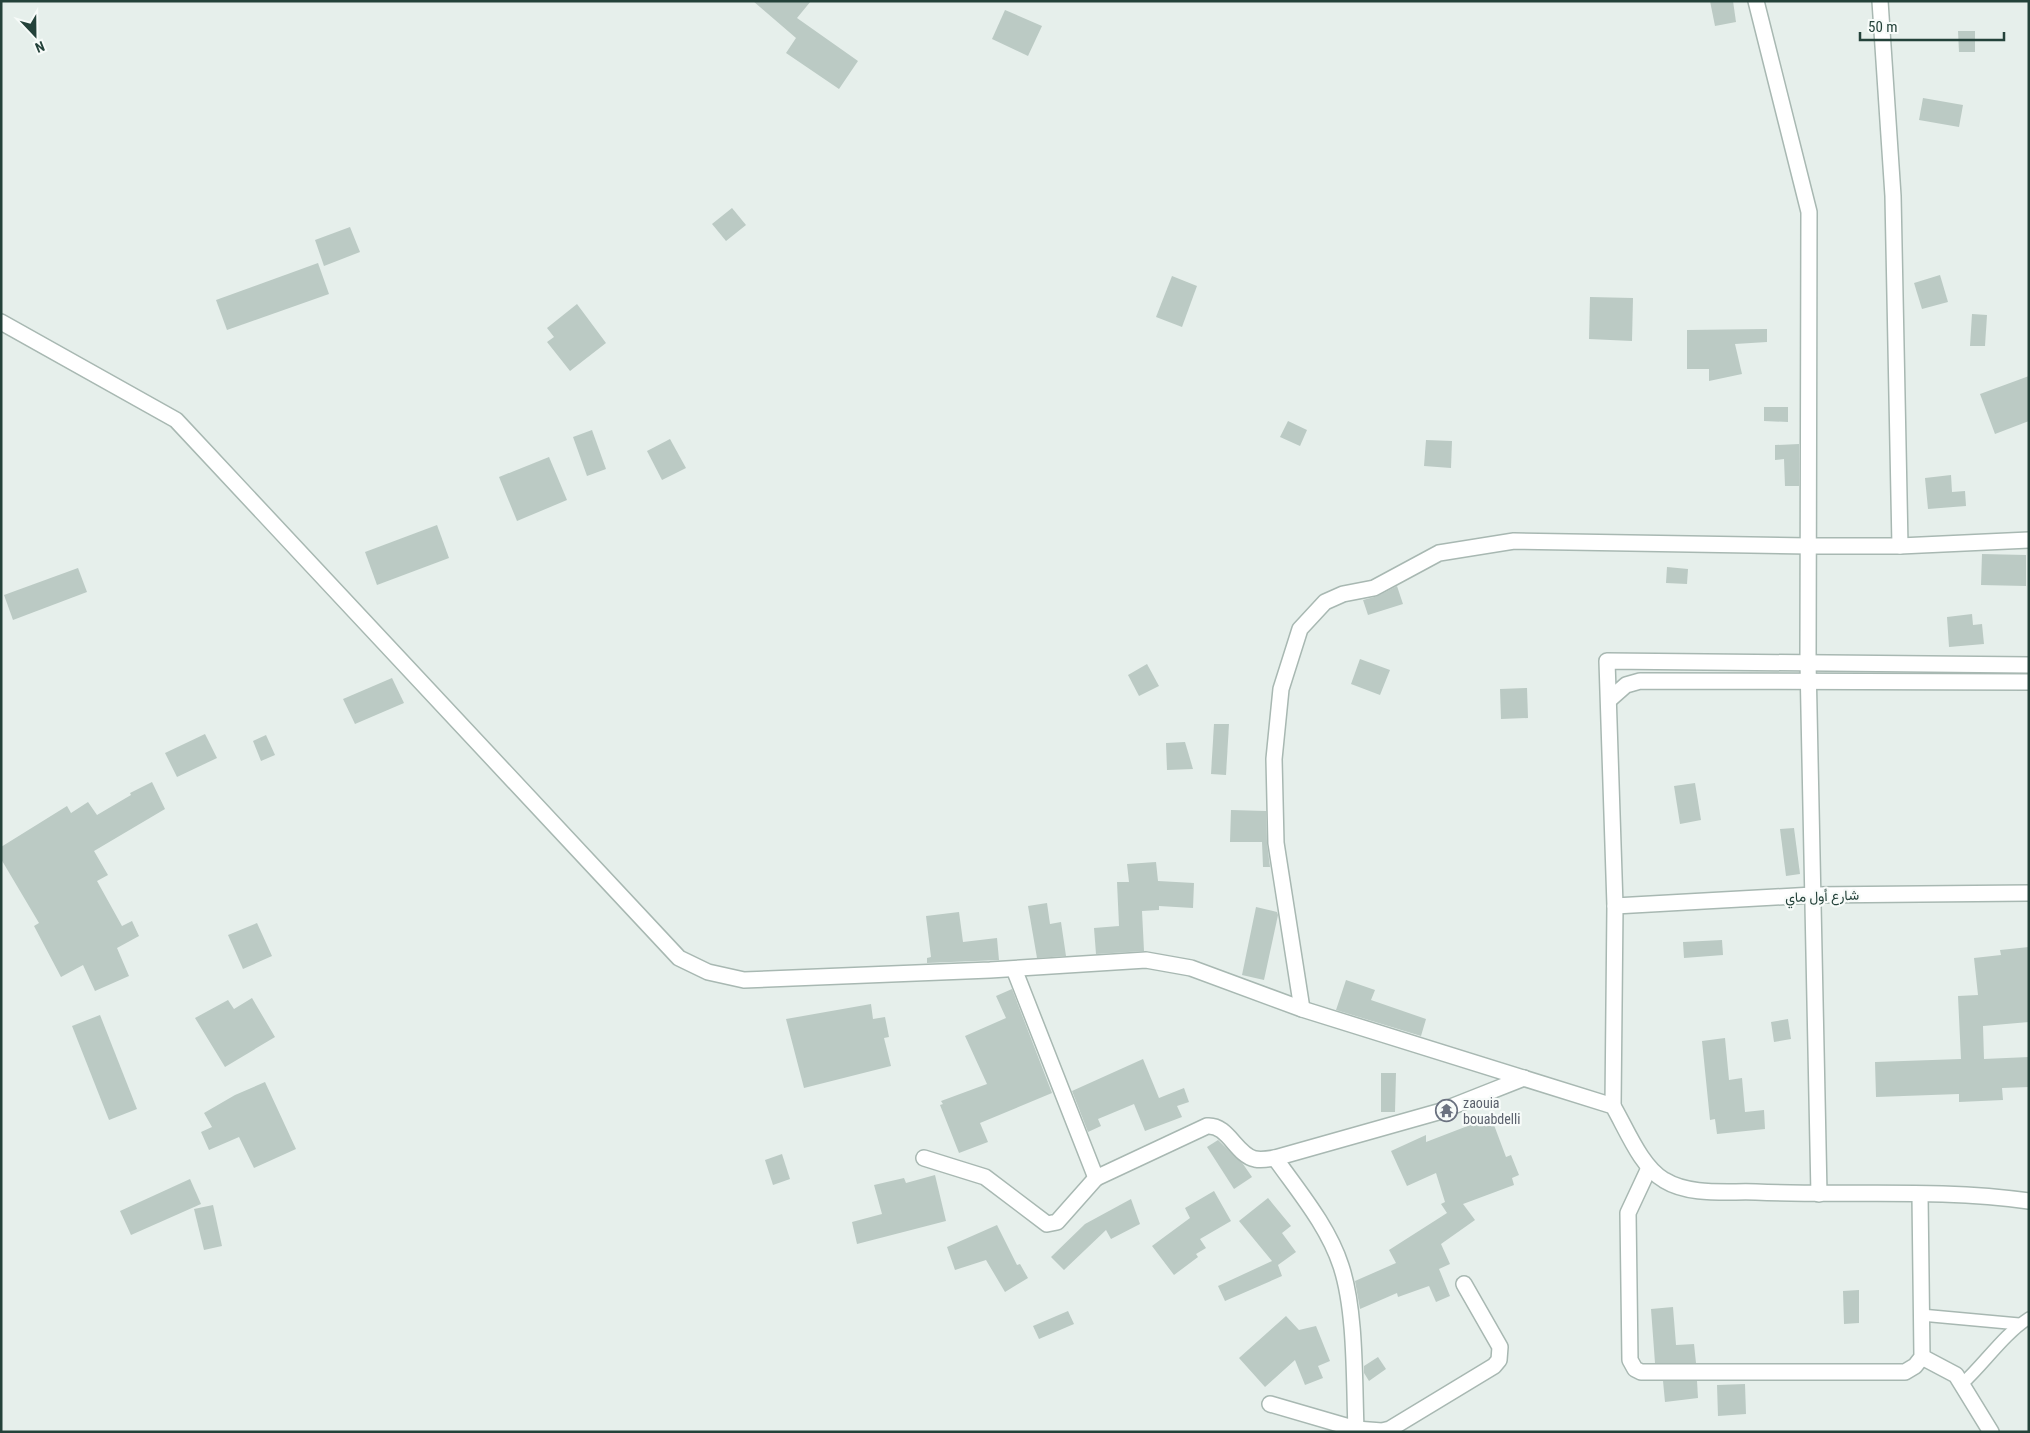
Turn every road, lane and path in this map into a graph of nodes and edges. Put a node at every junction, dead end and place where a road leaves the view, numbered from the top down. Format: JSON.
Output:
{"nodes":[{"id":1,"x":1756,"y":1,"type":"edge"},
{"id":2,"x":1880,"y":1,"type":"edge"},
{"id":3,"x":1,"y":322,"type":"edge"},
{"id":4,"x":2029,"y":540,"type":"edge"},
{"id":5,"x":1809,"y":546,"type":"junction"},
{"id":6,"x":1900,"y":546,"type":"junction"},
{"id":7,"x":1808,"y":662,"type":"junction"},
{"id":8,"x":2029,"y":665,"type":"edge"},
{"id":9,"x":1808,"y":681,"type":"junction"},
{"id":10,"x":2029,"y":682,"type":"edge"},
{"id":11,"x":1609,"y":700,"type":"junction"},
{"id":12,"x":2029,"y":893,"type":"edge"},
{"id":13,"x":1813,"y":895,"type":"junction"},
{"id":14,"x":1615,"y":906,"type":"junction"},
{"id":15,"x":1014,"y":969,"type":"junction"},
{"id":16,"x":1302,"y":1009,"type":"junction"},
{"id":17,"x":1524,"y":1078,"type":"junction"},
{"id":18,"x":1613,"y":1106,"type":"junction"},
{"id":19,"x":924,"y":1158,"type":"dead end"},
{"id":20,"x":1275,"y":1158,"type":"junction"},
{"id":21,"x":1649,"y":1168,"type":"junction"},
{"id":22,"x":1096,"y":1178,"type":"junction"},
{"id":23,"x":1819,"y":1194,"type":"junction"},
{"id":24,"x":1920,"y":1194,"type":"junction"},
{"id":25,"x":2029,"y":1201,"type":"edge"},
{"id":26,"x":1464,"y":1284,"type":"dead end"},
{"id":27,"x":1921,"y":1315,"type":"junction"},
{"id":28,"x":2024,"y":1321,"type":"edge"},
{"id":29,"x":1922,"y":1357,"type":"junction"},
{"id":30,"x":1962,"y":1384,"type":"junction"},
{"id":31,"x":1270,"y":1404,"type":"dead end"},
{"id":32,"x":1356,"y":1429,"type":"junction"},
{"id":33,"x":1991,"y":1432,"type":"edge"}],
"edges":[{"from":1,"to":5,"type":"street"},
{"from":2,"to":6,"type":"street"},
{"from":3,"to":15,"type":"street"},
{"from":4,"to":6,"type":"street"},
{"from":5,"to":6,"type":"street"},
{"from":5,"to":7,"type":"street"},
{"from":5,"to":16,"type":"street"},
{"from":7,"to":8,"type":"street"},
{"from":7,"to":9,"type":"street"},
{"from":7,"to":11,"type":"street"},
{"from":9,"to":10,"type":"street"},
{"from":9,"to":11,"type":"street"},
{"from":9,"to":13,"type":"street"},
{"from":11,"to":14,"type":"street"},
{"from":12,"to":13,"type":"street","name":"شارع أول ماي"},
{"from":13,"to":14,"type":"street","name":"شارع أول ماي"},
{"from":13,"to":23,"type":"street"},
{"from":14,"to":18,"type":"street"},
{"from":15,"to":16,"type":"street"},
{"from":15,"to":22,"type":"street"},
{"from":16,"to":17,"type":"street"},
{"from":17,"to":18,"type":"street"},
{"from":17,"to":20,"type":"street"},
{"from":18,"to":21,"type":"street"},
{"from":19,"to":22,"type":"street"},
{"from":20,"to":22,"type":"street"},
{"from":20,"to":32,"type":"street"},
{"from":21,"to":23,"type":"street"},
{"from":21,"to":29,"type":"street"},
{"from":23,"to":24,"type":"street"},
{"from":24,"to":25,"type":"street"},
{"from":24,"to":27,"type":"street"},
{"from":26,"to":32,"type":"street"},
{"from":27,"to":28,"type":"lane"},
{"from":27,"to":29,"type":"street"},
{"from":28,"to":30,"type":"lane"},
{"from":29,"to":30,"type":"street"},
{"from":30,"to":33,"type":"street"},
{"from":31,"to":32,"type":"street"}]}
